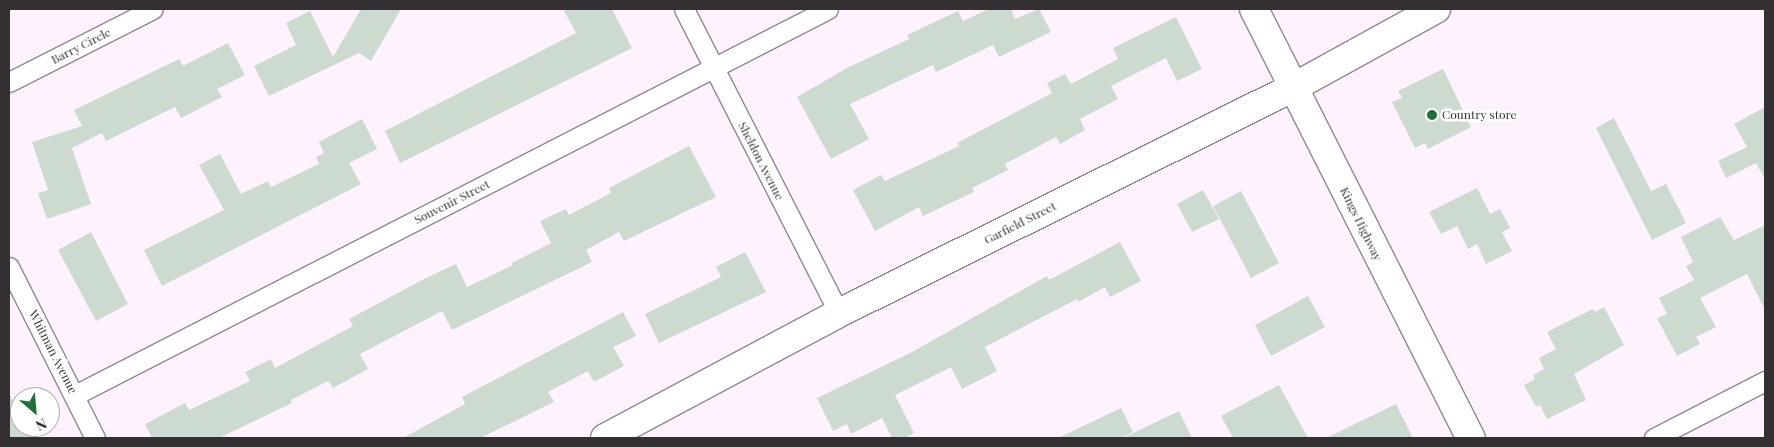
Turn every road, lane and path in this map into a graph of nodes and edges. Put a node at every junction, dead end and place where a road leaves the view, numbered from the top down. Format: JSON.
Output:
{"nodes":[{"id":1,"x":153,"y":9,"type":"edge"},
{"id":2,"x":684,"y":9,"type":"edge"},
{"id":3,"x":828,"y":9,"type":"edge"},
{"id":4,"x":1254,"y":9,"type":"edge"},
{"id":5,"x":1436,"y":9,"type":"edge"},
{"id":6,"x":714,"y":68,"type":"junction"},
{"id":7,"x":9,"y":82,"type":"edge"},
{"id":8,"x":1294,"y":87,"type":"junction"},
{"id":9,"x":9,"y":267,"type":"edge"},
{"id":10,"x":839,"y":313,"type":"junction"},
{"id":11,"x":1765,"y":381,"type":"edge"},
{"id":12,"x":75,"y":395,"type":"junction"},
{"id":13,"x":95,"y":438,"type":"edge"},
{"id":14,"x":605,"y":438,"type":"edge"},
{"id":15,"x":1471,"y":438,"type":"edge"},
{"id":16,"x":1654,"y":438,"type":"edge"}],
"edges":[{"from":1,"to":7,"type":"street","name":"Barry Circle"},
{"from":2,"to":6,"type":"street","name":"Sheldon Avenue"},
{"from":3,"to":6,"type":"street","name":"Souvenir Street"},
{"from":4,"to":8,"type":"main road","name":"Kings Highway"},
{"from":5,"to":8,"type":"main road","name":"Garfield Street"},
{"from":6,"to":10,"type":"street","name":"Sheldon Avenue"},
{"from":6,"to":12,"type":"street","name":"Souvenir Street"},
{"from":8,"to":10,"type":"main road","name":"Garfield Street"},
{"from":8,"to":15,"type":"main road","name":"Kings Highway"},
{"from":9,"to":12,"type":"street","name":"Whitman Avenue"},
{"from":10,"to":14,"type":"main road","name":"Garfield Street"},
{"from":11,"to":16,"type":"street"},
{"from":12,"to":13,"type":"street","name":"Whitman Avenue"}]}
